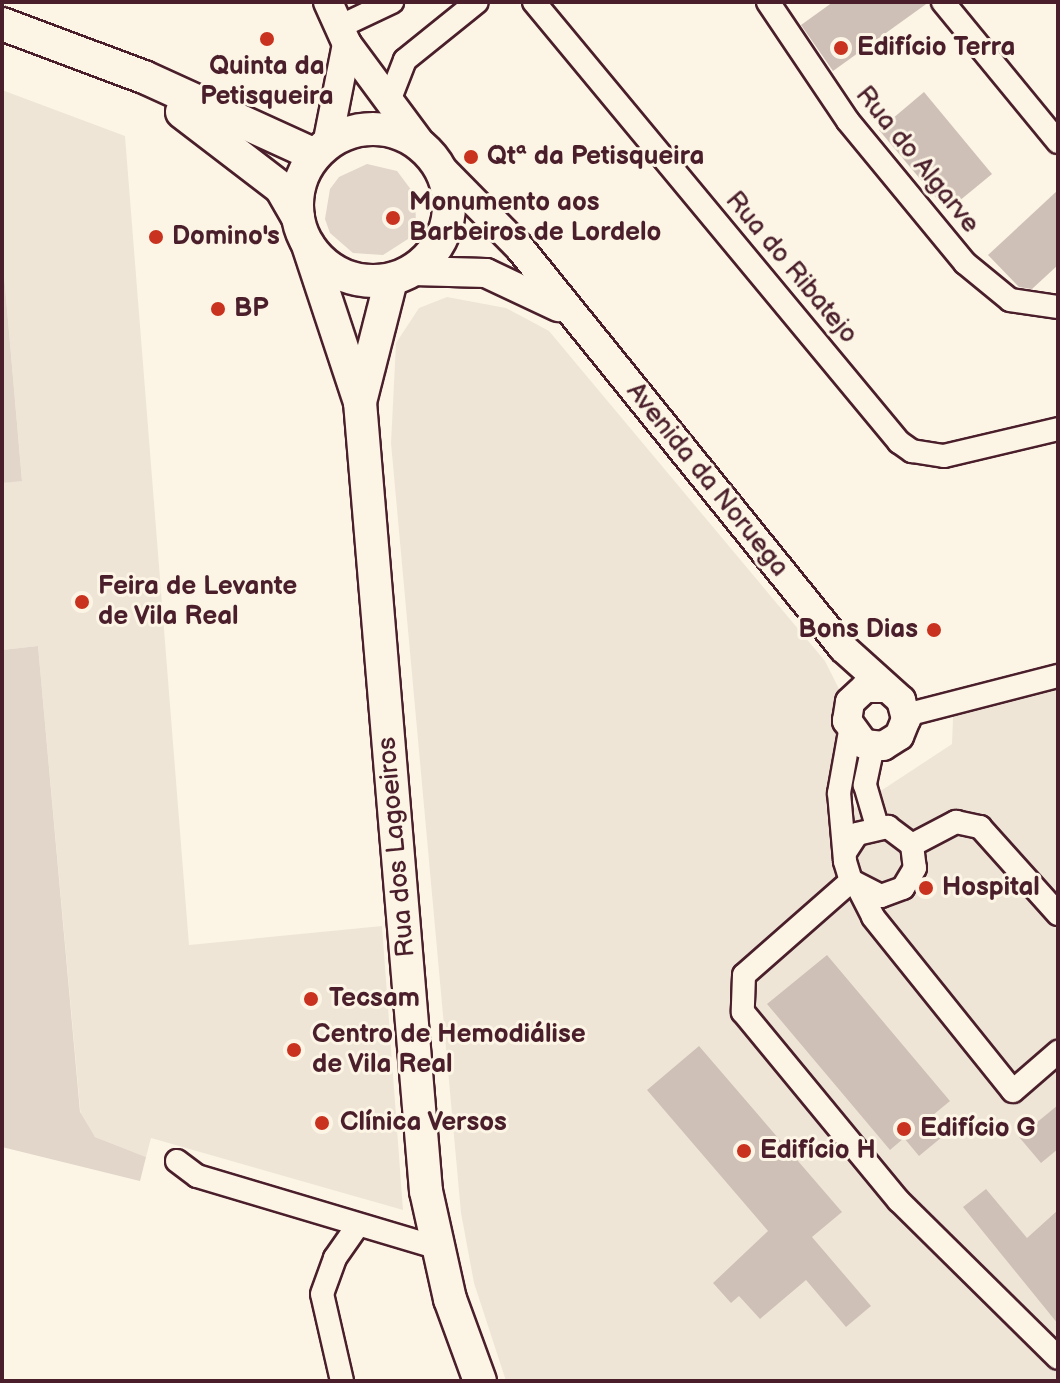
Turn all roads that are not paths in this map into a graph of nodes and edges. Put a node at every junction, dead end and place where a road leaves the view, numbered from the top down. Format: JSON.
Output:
{"nodes":[{"id":1,"x":392,"y":2,"type":"edge"},
{"id":2,"x":477,"y":2,"type":"edge"},
{"id":3,"x":534,"y":2,"type":"edge"},
{"id":4,"x":768,"y":2,"type":"edge"},
{"id":5,"x":943,"y":2,"type":"edge"},
{"id":6,"x":2,"y":24,"type":"edge"},
{"id":7,"x":338,"y":24,"type":"edge"},
{"id":8,"x":90,"y":58,"type":"junction"},
{"id":9,"x":389,"y":101,"type":"junction"},
{"id":10,"x":1058,"y":142,"type":"edge"},
{"id":11,"x":321,"y":150,"type":"junction"},
{"id":12,"x":432,"y":158,"type":"junction"},
{"id":13,"x":303,"y":231,"type":"junction"},
{"id":14,"x":402,"y":275,"type":"junction"},
{"id":15,"x":1058,"y":307,"type":"edge"},
{"id":16,"x":569,"y":314,"type":"junction"},
{"id":17,"x":360,"y":402,"type":"junction"},
{"id":18,"x":1058,"y":429,"type":"edge"},
{"id":19,"x":843,"y":648,"type":"junction"},
{"id":20,"x":1058,"y":676,"type":"edge"},
{"id":21,"x":885,"y":688,"type":"junction"},
{"id":22,"x":856,"y":694,"type":"junction"},
{"id":23,"x":906,"y":715,"type":"junction"},
{"id":24,"x":862,"y":739,"type":"junction"},
{"id":25,"x":877,"y":826,"type":"junction"},
{"id":26,"x":912,"y":845,"type":"junction"},
{"id":27,"x":846,"y":851,"type":"junction"},
{"id":28,"x":855,"y":885,"type":"junction"},
{"id":29,"x":1058,"y":914,"type":"edge"},
{"id":30,"x":1058,"y":1052,"type":"edge"},
{"id":31,"x":177,"y":1161,"type":"dead end"},
{"id":32,"x":358,"y":1225,"type":"junction"},
{"id":33,"x":438,"y":1248,"type":"junction"},
{"id":34,"x":1058,"y":1358,"type":"edge"},
{"id":35,"x":342,"y":1381,"type":"edge"},
{"id":36,"x":480,"y":1381,"type":"edge"}],
"edges":[{"from":1,"to":7,"type":"street"},
{"from":2,"to":9,"type":"street"},
{"from":3,"to":18,"type":"street","name":"Rua do Ribatejo"},
{"from":4,"to":15,"type":"street","name":"Rua do Algarve"},
{"from":5,"to":10,"type":"street"},
{"from":6,"to":8,"type":"main road"},
{"from":7,"to":9,"type":"street","name":"Avenida da Noruega"},
{"from":7,"to":11,"type":"street"},
{"from":8,"to":11,"type":"main road"},
{"from":8,"to":13,"type":"main road"},
{"from":9,"to":12,"type":"street","name":"Avenida da Noruega"},
{"from":11,"to":12,"type":"main road"},
{"from":11,"to":13,"type":"main road"},
{"from":12,"to":14,"type":"main road"},
{"from":12,"to":16,"type":"street","name":"Avenida da Noruega"},
{"from":13,"to":14,"type":"main road"},
{"from":13,"to":17,"type":"main road","name":"Rua dos Lagoeiros"},
{"from":14,"to":16,"type":"street","name":"Avenida da Noruega"},
{"from":14,"to":17,"type":"main road","name":"Rua dos Lagoeiros"},
{"from":16,"to":19,"type":"street","name":"Avenida da Noruega"},
{"from":17,"to":33,"type":"main road","name":"Rua dos Lagoeiros"},
{"from":19,"to":21,"type":"street","name":"Avenida da Noruega"},
{"from":19,"to":22,"type":"street"},
{"from":20,"to":23,"type":"street"},
{"from":21,"to":22,"type":"street"},
{"from":21,"to":23,"type":"street"},
{"from":22,"to":24,"type":"street"},
{"from":23,"to":24,"type":"street"},
{"from":24,"to":25,"type":"street"},
{"from":24,"to":27,"type":"street"},
{"from":25,"to":26,"type":"street"},
{"from":25,"to":27,"type":"street"},
{"from":26,"to":28,"type":"street"},
{"from":26,"to":29,"type":"street"},
{"from":27,"to":28,"type":"street"},
{"from":28,"to":30,"type":"street"},
{"from":28,"to":34,"type":"street"},
{"from":31,"to":32,"type":"street"},
{"from":32,"to":33,"type":"street"},
{"from":32,"to":35,"type":"street"},
{"from":33,"to":36,"type":"main road","name":"Rua dos Lagoeiros"}]}
